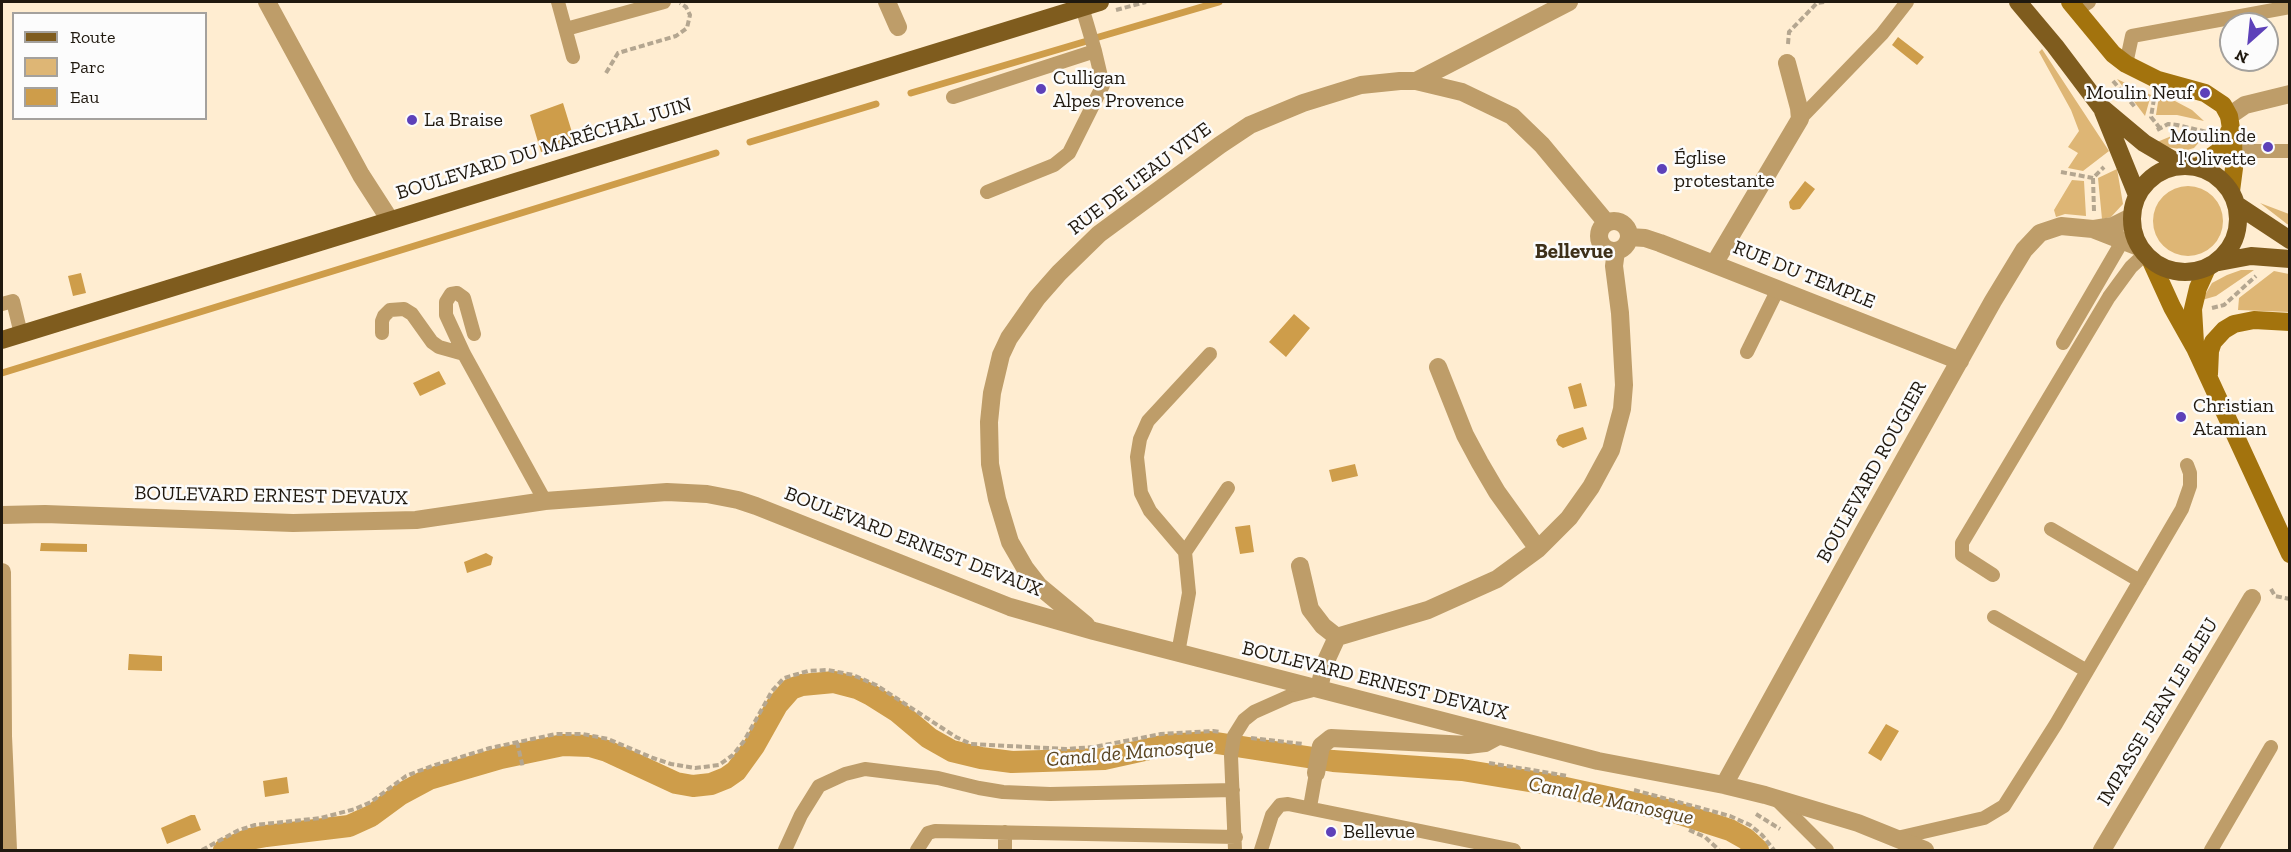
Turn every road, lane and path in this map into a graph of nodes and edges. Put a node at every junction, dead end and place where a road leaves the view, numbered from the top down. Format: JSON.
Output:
{"nodes":[{"id":1,"x":267,"y":2,"type":"edge"},
{"id":2,"x":558,"y":2,"type":"edge"},
{"id":3,"x":664,"y":2,"type":"edge"},
{"id":4,"x":677,"y":2,"type":"edge"},
{"id":5,"x":686,"y":2,"type":"edge"},
{"id":6,"x":887,"y":2,"type":"edge"},
{"id":7,"x":1100,"y":2,"type":"edge"},
{"id":8,"x":1569,"y":2,"type":"edge"},
{"id":9,"x":1824,"y":2,"type":"edge"},
{"id":10,"x":1907,"y":2,"type":"edge"},
{"id":11,"x":2018,"y":2,"type":"edge"},
{"id":12,"x":2079,"y":4,"type":"edge"},
{"id":13,"x":1082,"y":7,"type":"junction"},
{"id":14,"x":2289,"y":7,"type":"edge"},
{"id":15,"x":690,"y":15,"type":"junction"},
{"id":16,"x":898,"y":27,"type":"dead end"},
{"id":17,"x":566,"y":29,"type":"junction"},
{"id":18,"x":1095,"y":51,"type":"junction"},
{"id":19,"x":573,"y":57,"type":"dead end"},
{"id":20,"x":1786,"y":63,"type":"joint"},
{"id":21,"x":2126,"y":64,"type":"junction"},
{"id":22,"x":606,"y":73,"type":"dead end"},
{"id":23,"x":1416,"y":81,"type":"junction"},
{"id":24,"x":2289,"y":94,"type":"edge"},
{"id":25,"x":953,"y":97,"type":"dead end"},
{"id":26,"x":2101,"y":107,"type":"junction"},
{"id":27,"x":1800,"y":119,"type":"junction"},
{"id":28,"x":2230,"y":122,"type":"junction"},
{"id":29,"x":2234,"y":151,"type":"junction"},
{"id":30,"x":2289,"y":151,"type":"edge"},
{"id":31,"x":2190,"y":166,"type":"junction"},
{"id":32,"x":2061,"y":172,"type":"dead end"},
{"id":33,"x":2093,"y":178,"type":"dead end"},
{"id":34,"x":987,"y":192,"type":"dead end"},
{"id":35,"x":2137,"y":195,"type":"junction"},
{"id":36,"x":2234,"y":198,"type":"junction"},
{"id":37,"x":2132,"y":217,"type":"junction"},
{"id":38,"x":390,"y":220,"type":"junction"},
{"id":39,"x":1606,"y":222,"type":"junction"},
{"id":40,"x":2093,"y":229,"type":"junction"},
{"id":41,"x":1629,"y":237,"type":"junction"},
{"id":42,"x":2289,"y":240,"type":"edge"},
{"id":43,"x":1616,"y":251,"type":"junction"},
{"id":44,"x":2140,"y":251,"type":"junction"},
{"id":45,"x":2289,"y":259,"type":"edge"},
{"id":46,"x":1714,"y":264,"type":"junction"},
{"id":47,"x":2213,"y":265,"type":"junction"},
{"id":48,"x":2261,"y":271,"type":"dead end"},
{"id":49,"x":1778,"y":289,"type":"junction"},
{"id":50,"x":2,"y":304,"type":"edge"},
{"id":51,"x":2209,"y":309,"type":"dead end"},
{"id":52,"x":2289,"y":322,"type":"edge"},
{"id":53,"x":382,"y":333,"type":"dead end"},
{"id":54,"x":21,"y":334,"type":"junction"},
{"id":55,"x":474,"y":334,"type":"dead end"},
{"id":56,"x":2,"y":340,"type":"edge"},
{"id":57,"x":2062,"y":343,"type":"dead end"},
{"id":58,"x":2195,"y":348,"type":"junction"},
{"id":59,"x":1747,"y":352,"type":"dead end"},
{"id":60,"x":464,"y":354,"type":"junction"},
{"id":61,"x":1210,"y":354,"type":"dead end"},
{"id":62,"x":1960,"y":361,"type":"junction"},
{"id":63,"x":1438,"y":367,"type":"dead end"},
{"id":64,"x":2209,"y":379,"type":"junction"},
{"id":65,"x":2187,"y":465,"type":"dead end"},
{"id":66,"x":1228,"y":488,"type":"dead end"},
{"id":67,"x":545,"y":501,"type":"junction"},
{"id":68,"x":2,"y":515,"type":"edge"},
{"id":69,"x":2051,"y":529,"type":"dead end"},
{"id":70,"x":1538,"y":549,"type":"junction"},
{"id":71,"x":1185,"y":552,"type":"junction"},
{"id":72,"x":2289,"y":554,"type":"edge"},
{"id":73,"x":1300,"y":566,"type":"dead end"},
{"id":74,"x":2,"y":572,"type":"edge"},
{"id":75,"x":1993,"y":575,"type":"dead end"},
{"id":76,"x":2140,"y":581,"type":"junction"},
{"id":77,"x":2269,"y":586,"type":"dead end"},
{"id":78,"x":2252,"y":597,"type":"dead end"},
{"id":79,"x":2289,"y":599,"type":"edge"},
{"id":80,"x":1994,"y":617,"type":"dead end"},
{"id":81,"x":1094,"y":631,"type":"junction"},
{"id":82,"x":1337,"y":637,"type":"junction"},
{"id":83,"x":1178,"y":653,"type":"junction"},
{"id":84,"x":2087,"y":671,"type":"junction"},
{"id":85,"x":1319,"y":688,"type":"junction"},
{"id":86,"x":1234,"y":736,"type":"junction"},
{"id":87,"x":1498,"y":736,"type":"junction"},
{"id":88,"x":517,"y":742,"type":"junction"},
{"id":89,"x":1321,"y":747,"type":"junction"},
{"id":90,"x":2271,"y":747,"type":"dead end"},
{"id":91,"x":1481,"y":762,"type":"dead end"},
{"id":92,"x":523,"y":768,"type":"dead end"},
{"id":93,"x":1316,"y":773,"type":"joint"},
{"id":94,"x":1577,"y":777,"type":"dead end"},
{"id":95,"x":1724,"y":785,"type":"junction"},
{"id":96,"x":1233,"y":789,"type":"junction"},
{"id":97,"x":1632,"y":789,"type":"dead end"},
{"id":98,"x":1773,"y":798,"type":"junction"},
{"id":99,"x":1310,"y":807,"type":"junction"},
{"id":100,"x":1753,"y":812,"type":"dead end"},
{"id":101,"x":1689,"y":830,"type":"dead end"},
{"id":102,"x":1005,"y":832,"type":"junction"},
{"id":103,"x":1788,"y":834,"type":"dead end"},
{"id":104,"x":1897,"y":838,"type":"junction"},
{"id":105,"x":1236,"y":844,"type":"edge"},
{"id":106,"x":8,"y":850,"type":"edge"},
{"id":107,"x":202,"y":850,"type":"edge"},
{"id":108,"x":785,"y":850,"type":"edge"},
{"id":109,"x":917,"y":850,"type":"edge"},
{"id":110,"x":1005,"y":850,"type":"edge"},
{"id":111,"x":1261,"y":850,"type":"edge"},
{"id":112,"x":1514,"y":850,"type":"edge"},
{"id":113,"x":1719,"y":850,"type":"edge"},
{"id":114,"x":1774,"y":850,"type":"edge"},
{"id":115,"x":1827,"y":850,"type":"edge"},
{"id":116,"x":1925,"y":850,"type":"edge"},
{"id":117,"x":2102,"y":850,"type":"edge"},
{"id":118,"x":2211,"y":850,"type":"edge"}],
"edges":[{"from":1,"to":38,"type":"street"},
{"from":2,"to":17,"type":"lane"},
{"from":3,"to":17,"type":"lane"},
{"from":4,"to":15,"type":"path"},
{"from":5,"to":15,"type":"path"},
{"from":6,"to":16,"type":"street"},
{"from":7,"to":13,"type":"main road","name":"BOULEVARD DU MARÉCHAL JUIN"},
{"from":8,"to":23,"type":"street"},
{"from":9,"to":20,"type":"path"},
{"from":10,"to":27,"type":"lane"},
{"from":11,"to":26,"type":"main road"},
{"from":12,"to":21,"type":"street"},
{"from":13,"to":18,"type":"lane"},
{"from":13,"to":38,"type":"main road","name":"BOULEVARD DU MARÉCHAL JUIN"},
{"from":14,"to":21,"type":"lane"},
{"from":15,"to":22,"type":"path"},
{"from":17,"to":19,"type":"lane"},
{"from":18,"to":25,"type":"lane"},
{"from":18,"to":34,"type":"lane"},
{"from":20,"to":27,"type":"street"},
{"from":21,"to":28,"type":"street"},
{"from":23,"to":39,"type":"street","name":"RUE DE L'EAU VIVE"},
{"from":23,"to":81,"type":"street","name":"RUE DE L'EAU VIVE"},
{"from":24,"to":28,"type":"street"},
{"from":26,"to":31,"type":"main road"},
{"from":26,"to":35,"type":"main road"},
{"from":27,"to":46,"type":"street"},
{"from":28,"to":29,"type":"street"},
{"from":28,"to":31,"type":"street"},
{"from":29,"to":30,"type":"lane"},
{"from":29,"to":36,"type":"street"},
{"from":31,"to":35,"type":"main road"},
{"from":31,"to":36,"type":"main road"},
{"from":32,"to":33,"type":"path"},
{"from":35,"to":37,"type":"main road"},
{"from":36,"to":42,"type":"main road"},
{"from":36,"to":47,"type":"main road"},
{"from":37,"to":40,"type":"street","name":"BOULEVARD ROUGIER"},
{"from":37,"to":44,"type":"main road"},
{"from":38,"to":54,"type":"main road","name":"BOULEVARD DU MARÉCHAL JUIN"},
{"from":39,"to":41,"type":"street"},
{"from":39,"to":43,"type":"street"},
{"from":40,"to":44,"type":"street","name":"BOULEVARD ROUGIER"},
{"from":40,"to":62,"type":"street","name":"BOULEVARD ROUGIER"},
{"from":41,"to":43,"type":"street"},
{"from":41,"to":46,"type":"street","name":"RUE DU TEMPLE"},
{"from":43,"to":70,"type":"street"},
{"from":44,"to":47,"type":"main road"},
{"from":44,"to":57,"type":"lane"},
{"from":44,"to":58,"type":"street"},
{"from":44,"to":75,"type":"lane"},
{"from":45,"to":47,"type":"main road"},
{"from":46,"to":49,"type":"street","name":"RUE DU TEMPLE"},
{"from":47,"to":58,"type":"street"},
{"from":48,"to":51,"type":"path"},
{"from":49,"to":59,"type":"lane"},
{"from":49,"to":62,"type":"street","name":"RUE DU TEMPLE"},
{"from":50,"to":54,"type":"lane"},
{"from":52,"to":64,"type":"street"},
{"from":53,"to":60,"type":"lane"},
{"from":54,"to":56,"type":"main road","name":"BOULEVARD DU MARÉCHAL JUIN"},
{"from":55,"to":60,"type":"lane"},
{"from":58,"to":64,"type":"street"},
{"from":60,"to":67,"type":"lane"},
{"from":61,"to":71,"type":"lane"},
{"from":62,"to":95,"type":"street","name":"BOULEVARD ROUGIER"},
{"from":63,"to":70,"type":"street"},
{"from":64,"to":72,"type":"street"},
{"from":65,"to":76,"type":"lane"},
{"from":66,"to":71,"type":"lane"},
{"from":67,"to":68,"type":"street","name":"BOULEVARD ERNEST DEVAUX"},
{"from":67,"to":81,"type":"street","name":"BOULEVARD ERNEST DEVAUX"},
{"from":69,"to":76,"type":"lane"},
{"from":70,"to":82,"type":"street"},
{"from":71,"to":83,"type":"lane"},
{"from":73,"to":82,"type":"street"},
{"from":74,"to":106,"type":"street"},
{"from":76,"to":84,"type":"lane"},
{"from":77,"to":79,"type":"path"},
{"from":78,"to":117,"type":"street","name":"IMPASSE JEAN LE BLEU"},
{"from":80,"to":84,"type":"lane"},
{"from":81,"to":83,"type":"street","name":"BOULEVARD ERNEST DEVAUX"},
{"from":82,"to":85,"type":"street"},
{"from":83,"to":85,"type":"street","name":"BOULEVARD ERNEST DEVAUX"},
{"from":84,"to":104,"type":"lane"},
{"from":85,"to":86,"type":"lane"},
{"from":85,"to":87,"type":"street","name":"BOULEVARD ERNEST DEVAUX"},
{"from":86,"to":88,"type":"path"},
{"from":86,"to":89,"type":"path"},
{"from":86,"to":96,"type":"lane"},
{"from":87,"to":89,"type":"street"},
{"from":87,"to":95,"type":"street","name":"BOULEVARD ERNEST DEVAUX"},
{"from":88,"to":92,"type":"path"},
{"from":88,"to":107,"type":"path"},
{"from":89,"to":93,"type":"street"},
{"from":90,"to":118,"type":"lane"},
{"from":91,"to":94,"type":"path"},
{"from":93,"to":99,"type":"lane"},
{"from":95,"to":98,"type":"street","name":"BOULEVARD ERNEST DEVAUX"},
{"from":96,"to":105,"type":"lane"},
{"from":96,"to":108,"type":"lane"},
{"from":97,"to":114,"type":"path"},
{"from":98,"to":104,"type":"street","name":"BOULEVARD ERNEST DEVAUX"},
{"from":98,"to":115,"type":"lane"},
{"from":99,"to":111,"type":"lane"},
{"from":99,"to":112,"type":"lane"},
{"from":100,"to":103,"type":"path"},
{"from":101,"to":113,"type":"path"},
{"from":102,"to":105,"type":"lane"},
{"from":102,"to":109,"type":"lane"},
{"from":102,"to":110,"type":"lane"},
{"from":104,"to":116,"type":"street","name":"BOULEVARD ERNEST DEVAUX"}]}
